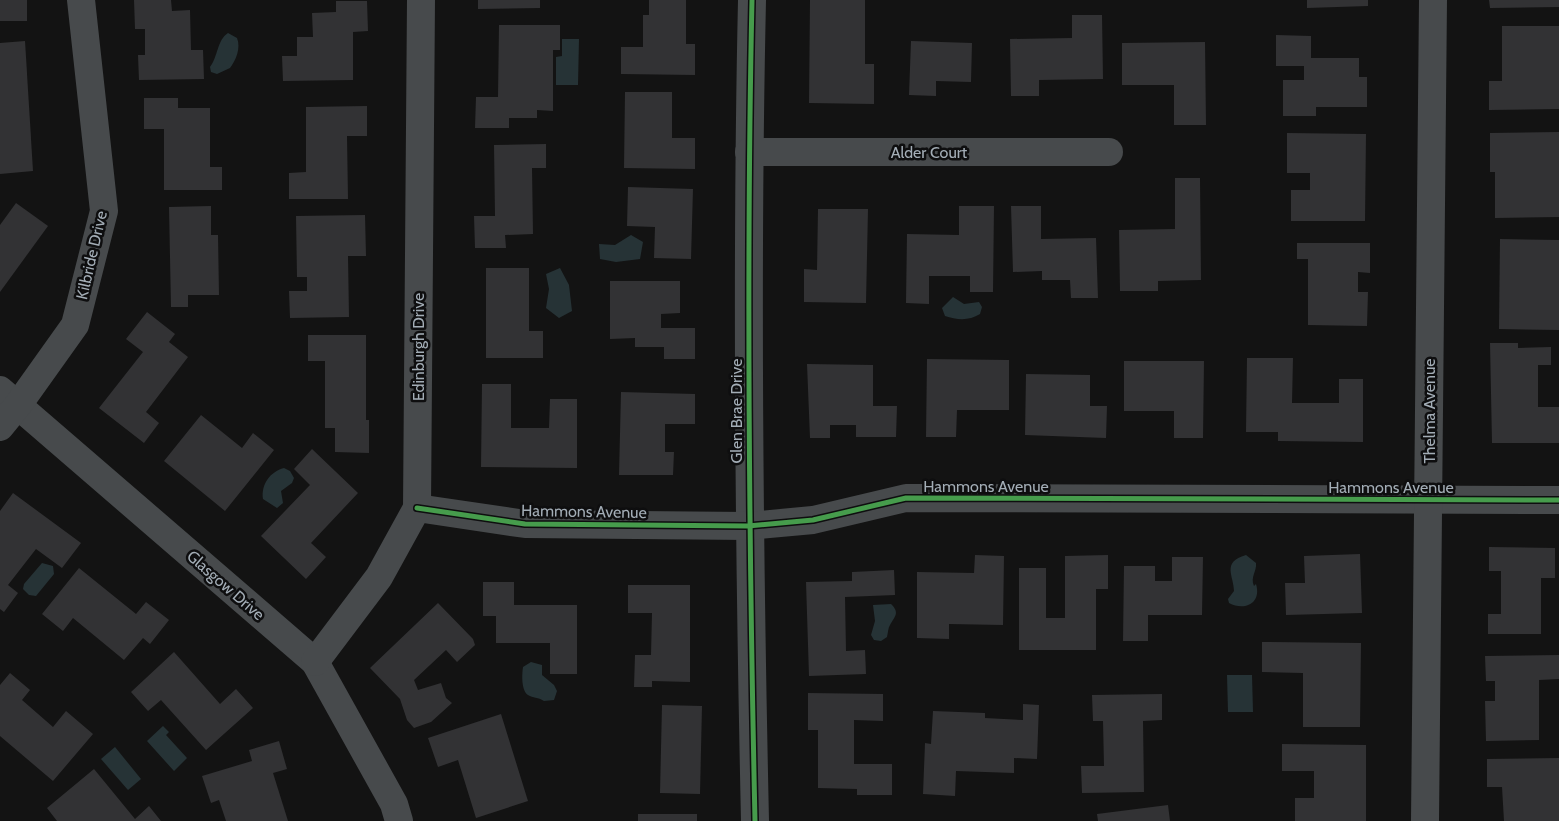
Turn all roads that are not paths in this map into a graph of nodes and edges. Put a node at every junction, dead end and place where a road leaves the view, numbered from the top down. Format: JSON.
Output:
{"nodes":[{"id":1,"x":81,"y":0,"type":"edge"},
{"id":2,"x":421,"y":0,"type":"edge"},
{"id":3,"x":752,"y":0,"type":"edge"},
{"id":4,"x":1433,"y":0,"type":"edge"},
{"id":5,"x":749,"y":152,"type":"junction"},
{"id":6,"x":1109,"y":152,"type":"dead end"},
{"id":7,"x":9,"y":398,"type":"edge"},
{"id":8,"x":0,"y":427,"type":"edge"},
{"id":9,"x":1428,"y":500,"type":"junction"},
{"id":10,"x":1559,"y":500,"type":"edge"},
{"id":11,"x":417,"y":508,"type":"junction"},
{"id":12,"x":748,"y":526,"type":"junction"},
{"id":13,"x":315,"y":662,"type":"junction"},
{"id":14,"x":399,"y":821,"type":"edge"},
{"id":15,"x":755,"y":821,"type":"edge"},
{"id":16,"x":1425,"y":821,"type":"edge"}],
"edges":[{"from":1,"to":7,"type":"street","name":"Kilbride Drive"},
{"from":2,"to":11,"type":"street","name":"Edinburgh Drive"},
{"from":3,"to":5,"type":"street","name":"Glen Brae Drive"},
{"from":4,"to":9,"type":"street","name":"Thelma Avenue"},
{"from":5,"to":6,"type":"street","name":"Alder Court"},
{"from":5,"to":12,"type":"street","name":"Glen Brae Drive"},
{"from":7,"to":8,"type":"street","name":"Kilbride Drive"},
{"from":7,"to":13,"type":"street","name":"Glasgow Drive"},
{"from":9,"to":10,"type":"street","name":"Hammons Avenue"},
{"from":9,"to":12,"type":"street","name":"Hammons Avenue"},
{"from":9,"to":16,"type":"street","name":"Thelma Avenue"},
{"from":11,"to":12,"type":"street","name":"Hammons Avenue"},
{"from":11,"to":13,"type":"street","name":"Edinburgh Drive"},
{"from":12,"to":15,"type":"street","name":"Glen Brae Drive"},
{"from":13,"to":14,"type":"street","name":"Glasgow Drive"}]}
